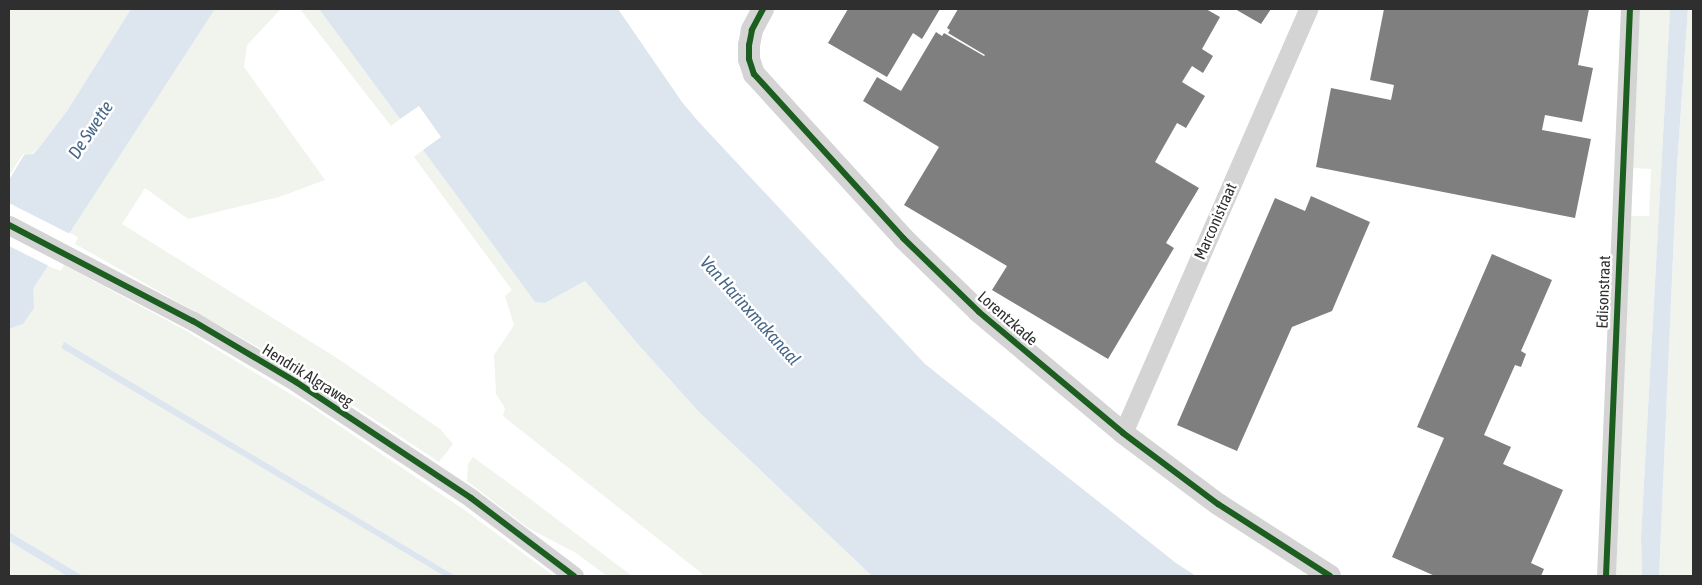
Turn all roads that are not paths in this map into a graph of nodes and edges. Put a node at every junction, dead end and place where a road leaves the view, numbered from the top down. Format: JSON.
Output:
{"nodes":[{"id":1,"x":1308,"y":9,"type":"edge"},
{"id":2,"x":1630,"y":9,"type":"edge"},
{"id":3,"x":761,"y":13,"type":"edge"},
{"id":4,"x":9,"y":225,"type":"edge"},
{"id":5,"x":1123,"y":433,"type":"junction"},
{"id":6,"x":574,"y":576,"type":"edge"},
{"id":7,"x":1330,"y":576,"type":"edge"},
{"id":8,"x":1606,"y":576,"type":"edge"}],
"edges":[{"from":1,"to":5,"type":"street","name":"Marconistraat"},
{"from":2,"to":8,"type":"street","name":"Edisonstraat"},
{"from":3,"to":5,"type":"street","name":"Lorentzkade"},
{"from":4,"to":6,"type":"street","name":"Hendrik Algraweg"},
{"from":5,"to":7,"type":"street","name":"Lorentzkade"}]}
